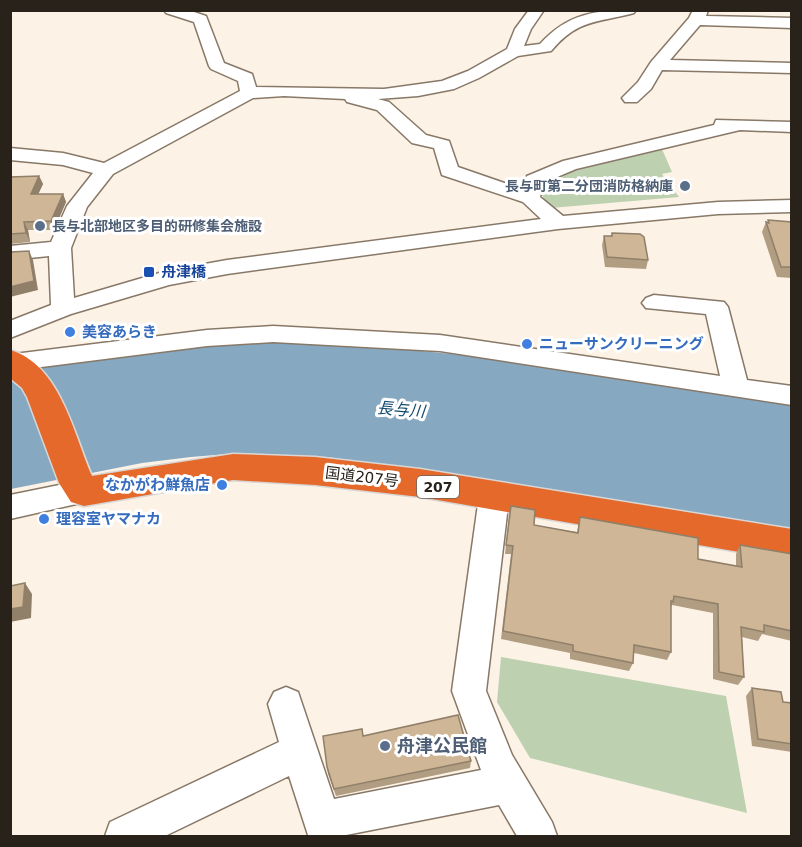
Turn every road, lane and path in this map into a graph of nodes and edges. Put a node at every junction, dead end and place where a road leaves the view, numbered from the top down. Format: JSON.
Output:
{"nodes":[{"id":1,"x":171,"y":10,"type":"edge"},
{"id":2,"x":537,"y":10,"type":"edge"},
{"id":3,"x":629,"y":10,"type":"edge"},
{"id":4,"x":698,"y":15,"type":"edge"},
{"id":5,"x":792,"y":23,"type":"edge"},
{"id":6,"x":514,"y":52,"type":"junction"},
{"id":7,"x":657,"y":65,"type":"junction"},
{"id":8,"x":792,"y":68,"type":"edge"},
{"id":9,"x":249,"y":93,"type":"junction"},
{"id":10,"x":332,"y":93,"type":"junction"},
{"id":11,"x":631,"y":98,"type":"dead end"},
{"id":12,"x":682,"y":121,"type":"dead end"},
{"id":13,"x":739,"y":125,"type":"junction"},
{"id":14,"x":792,"y":127,"type":"edge"},
{"id":15,"x":10,"y":154,"type":"edge"},
{"id":16,"x":106,"y":170,"type":"junction"},
{"id":17,"x":531,"y":198,"type":"junction"},
{"id":18,"x":792,"y":206,"type":"edge"},
{"id":19,"x":558,"y":223,"type":"junction"},
{"id":20,"x":60,"y":248,"type":"junction"},
{"id":21,"x":10,"y":254,"type":"edge"},
{"id":22,"x":654,"y":303,"type":"dead end"},
{"id":23,"x":63,"y":309,"type":"junction"},
{"id":24,"x":10,"y":330,"type":"edge"},
{"id":25,"x":16,"y":364,"type":"edge"},
{"id":26,"x":736,"y":388,"type":"junction"},
{"id":27,"x":792,"y":396,"type":"edge"},
{"id":28,"x":81,"y":488,"type":"junction"},
{"id":29,"x":494,"y":497,"type":"junction"},
{"id":30,"x":10,"y":507,"type":"edge"},
{"id":31,"x":792,"y":545,"type":"edge"},
{"id":32,"x":286,"y":704,"type":"dead end"},
{"id":33,"x":300,"y":751,"type":"junction"},
{"id":34,"x":507,"y":784,"type":"junction"},
{"id":35,"x":124,"y":837,"type":"edge"},
{"id":36,"x":538,"y":837,"type":"edge"}],
"edges":[{"from":1,"to":9,"type":"street"},
{"from":2,"to":6,"type":"street"},
{"from":3,"to":6,"type":"street"},
{"from":4,"to":5,"type":"street"},
{"from":4,"to":7,"type":"street"},
{"from":6,"to":10,"type":"street"},
{"from":7,"to":8,"type":"street"},
{"from":7,"to":11,"type":"street"},
{"from":9,"to":10,"type":"street"},
{"from":9,"to":16,"type":"street"},
{"from":10,"to":17,"type":"street"},
{"from":12,"to":13,"type":"street"},
{"from":13,"to":14,"type":"street"},
{"from":13,"to":17,"type":"street"},
{"from":15,"to":16,"type":"street"},
{"from":16,"to":20,"type":"street"},
{"from":17,"to":19,"type":"street"},
{"from":18,"to":19,"type":"street"},
{"from":19,"to":23,"type":"street"},
{"from":20,"to":21,"type":"street"},
{"from":20,"to":23,"type":"street"},
{"from":22,"to":26,"type":"street"},
{"from":23,"to":24,"type":"street"},
{"from":25,"to":26,"type":"street"},
{"from":25,"to":28,"type":"highway"},
{"from":26,"to":27,"type":"street"},
{"from":28,"to":29,"type":"highway","name":"国道207号","number":"207"},
{"from":28,"to":30,"type":"street"},
{"from":29,"to":31,"type":"highway","name":"国道207号","number":"207"},
{"from":29,"to":34,"type":"street"},
{"from":32,"to":33,"type":"street"},
{"from":33,"to":34,"type":"street"},
{"from":33,"to":35,"type":"street"},
{"from":34,"to":36,"type":"street"}]}
